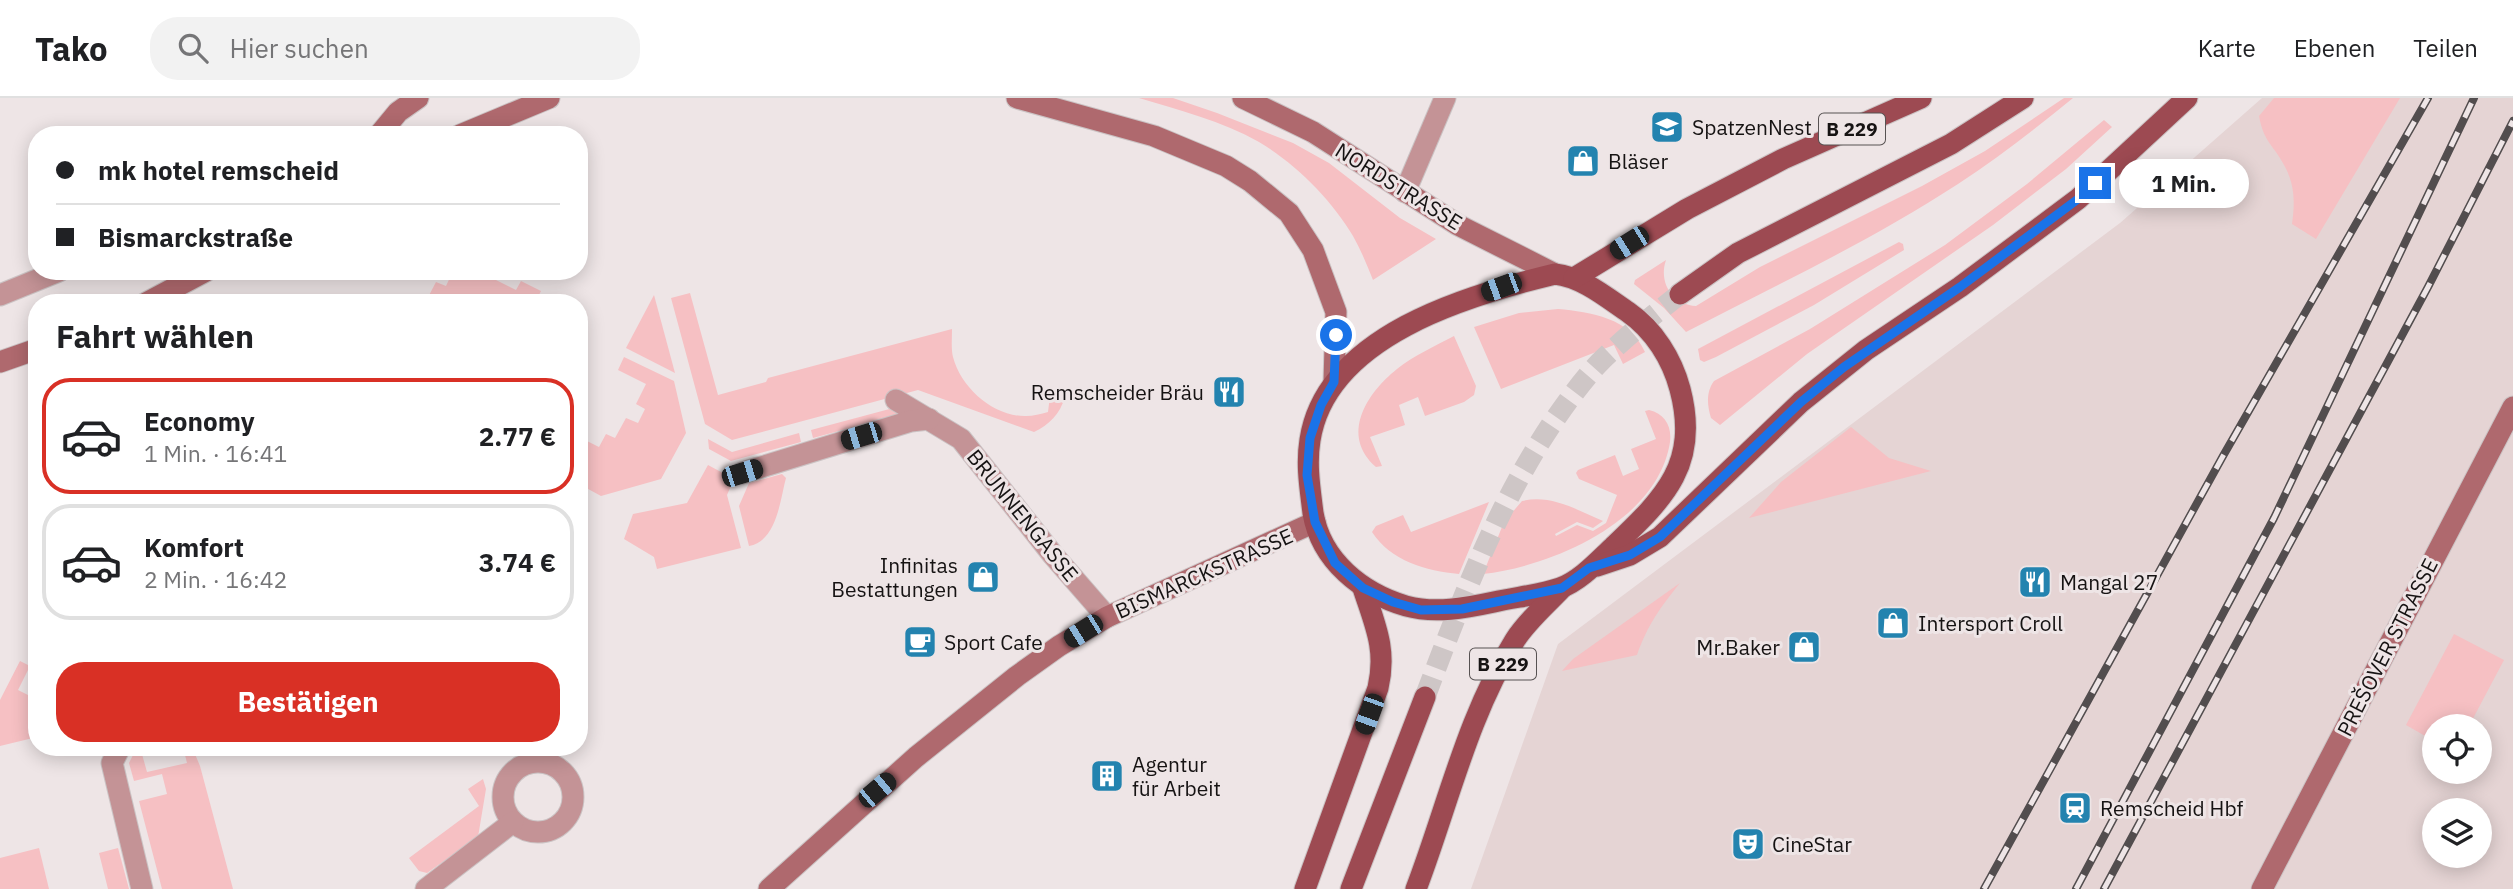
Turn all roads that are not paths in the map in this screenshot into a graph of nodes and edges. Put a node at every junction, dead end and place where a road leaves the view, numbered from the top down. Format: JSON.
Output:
{"nodes":[{"id":1,"x":418,"y":98,"type":"edge"},
{"id":2,"x":549,"y":98,"type":"edge"},
{"id":3,"x":1017,"y":98,"type":"edge"},
{"id":4,"x":1243,"y":98,"type":"edge"},
{"id":5,"x":1445,"y":98,"type":"edge"},
{"id":6,"x":1921,"y":98,"type":"edge"},
{"id":7,"x":2023,"y":98,"type":"edge"},
{"id":8,"x":2188,"y":100,"type":"edge"},
{"id":9,"x":386,"y":126,"type":"edge"},
{"id":10,"x":482,"y":126,"type":"edge"},
{"id":11,"x":1405,"y":192,"type":"junction"},
{"id":12,"x":1564,"y":276,"type":"junction"},
{"id":13,"x":37,"y":280,"type":"edge"},
{"id":14,"x":189,"y":280,"type":"edge"},
{"id":15,"x":163,"y":294,"type":"edge"},
{"id":16,"x":1679,"y":294,"type":"tunnel mouth"},
{"id":17,"x":0,"y":295,"type":"edge"},
{"id":18,"x":28,"y":352,"type":"edge"},
{"id":19,"x":0,"y":362,"type":"edge"},
{"id":20,"x":1334,"y":382,"type":"junction"},
{"id":21,"x":896,"y":400,"type":"dead end"},
{"id":22,"x":2513,"y":407,"type":"edge"},
{"id":23,"x":929,"y":419,"type":"junction"},
{"id":24,"x":742,"y":473,"type":"dead end"},
{"id":25,"x":1315,"y":522,"type":"junction"},
{"id":26,"x":1589,"y":568,"type":"junction"},
{"id":27,"x":1363,"y":588,"type":"junction"},
{"id":28,"x":1562,"y":588,"type":"junction"},
{"id":29,"x":1107,"y":617,"type":"junction"},
{"id":30,"x":1426,"y":697,"type":"tunnel mouth"},
{"id":31,"x":116,"y":756,"type":"edge"},
{"id":32,"x":513,"y":822,"type":"dead end"},
{"id":33,"x":142,"y":889,"type":"edge"},
{"id":34,"x":426,"y":889,"type":"edge"},
{"id":35,"x":769,"y":889,"type":"edge"},
{"id":36,"x":1305,"y":889,"type":"edge"},
{"id":37,"x":1351,"y":889,"type":"edge"},
{"id":38,"x":1416,"y":889,"type":"edge"},
{"id":39,"x":2262,"y":889,"type":"edge"}],
"edges":[{"from":1,"to":9,"type":"street"},
{"from":2,"to":10,"type":"street"},
{"from":3,"to":20,"type":"street"},
{"from":4,"to":11,"type":"street","name":"NORDSTRASSE"},
{"from":5,"to":11,"type":"street"},
{"from":6,"to":12,"type":"main road","number":"B 229"},
{"from":7,"to":16,"type":"main road"},
{"from":8,"to":26,"type":"main road","number":"B 229"},
{"from":11,"to":12,"type":"street","name":"NORDSTRASSE"},
{"from":12,"to":20,"type":"main road","number":"B 229"},
{"from":12,"to":26,"type":"main road","number":"B 229"},
{"from":13,"to":17,"type":"street"},
{"from":14,"to":15,"type":"street"},
{"from":18,"to":19,"type":"street"},
{"from":20,"to":25,"type":"main road","number":"B 229"},
{"from":21,"to":23,"type":"street","name":"BRUNNENGASSE"},
{"from":22,"to":39,"type":"street","name":"PREŠOVER STRASSE"},
{"from":23,"to":24,"type":"street"},
{"from":23,"to":29,"type":"street","name":"BRUNNENGASSE"},
{"from":25,"to":27,"type":"main road","number":"B 229"},
{"from":25,"to":29,"type":"street","name":"BISMARCKSTRASSE"},
{"from":26,"to":28,"type":"main road","number":"B 229"},
{"from":27,"to":28,"type":"main road","number":"B 229"},
{"from":27,"to":36,"type":"main road","number":"B 229"},
{"from":28,"to":38,"type":"main road","number":"B 229"},
{"from":29,"to":35,"type":"street","name":"BISMARCKSTRASSE"},
{"from":30,"to":37,"type":"main road"},
{"from":31,"to":33,"type":"street"},
{"from":32,"to":34,"type":"street"}]}
